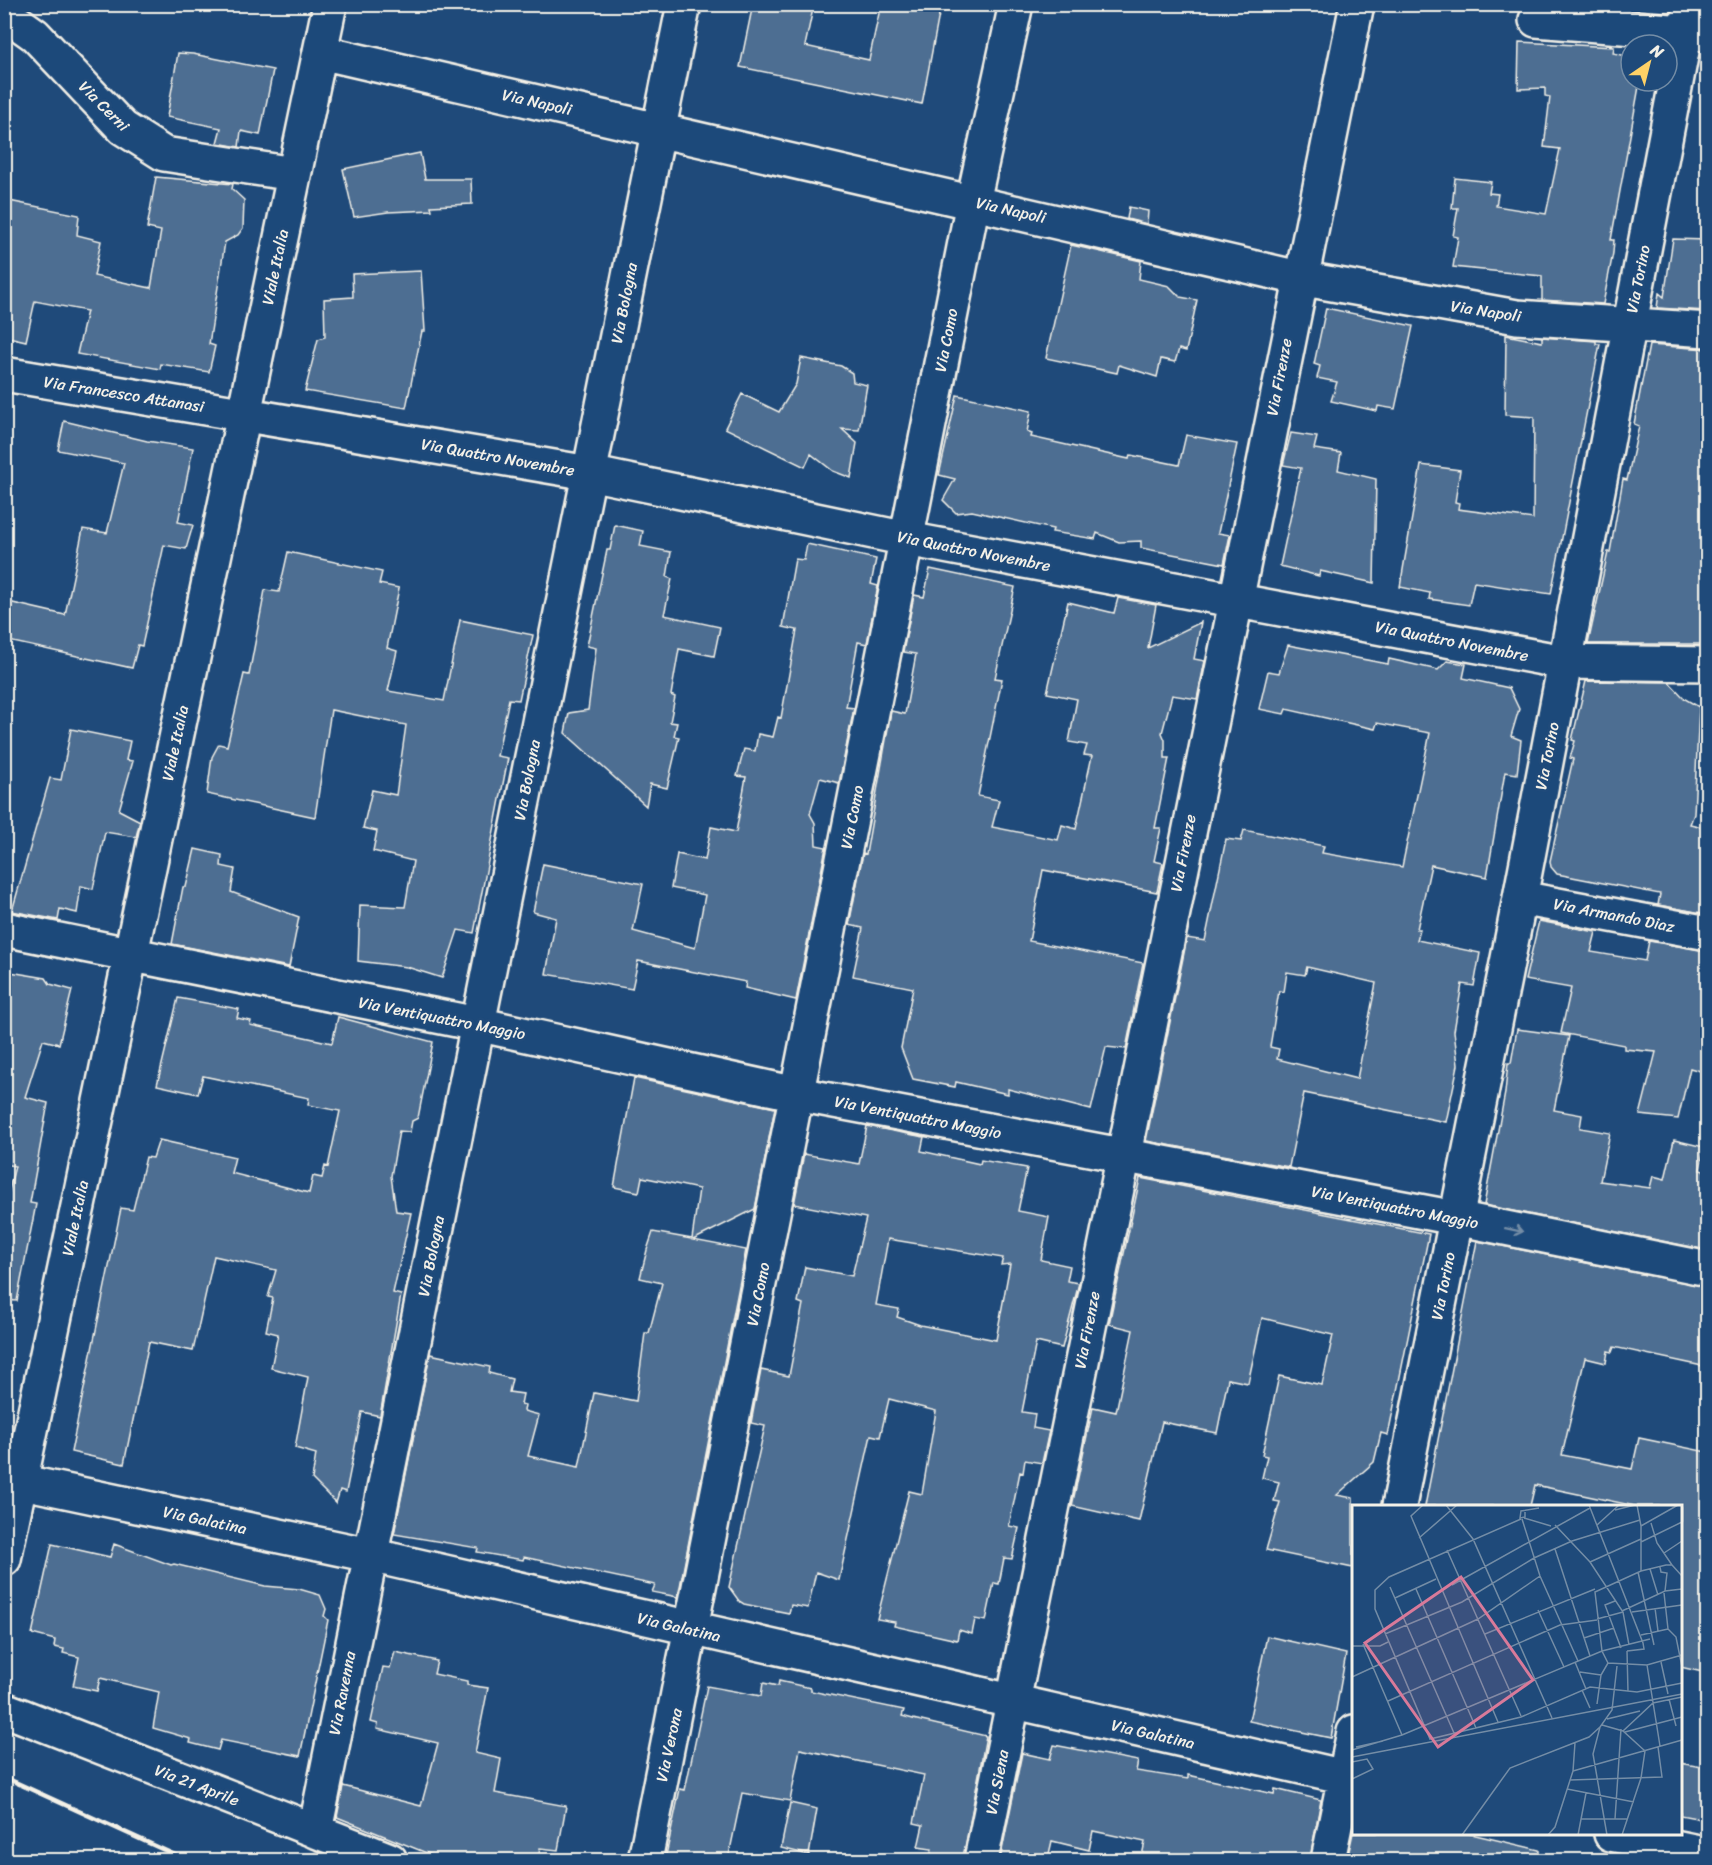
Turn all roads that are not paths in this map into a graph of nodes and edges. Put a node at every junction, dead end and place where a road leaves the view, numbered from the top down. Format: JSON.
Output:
{"nodes":[{"id":1,"x":330,"y":4,"type":"edge"},
{"id":2,"x":684,"y":4,"type":"edge"},
{"id":3,"x":1016,"y":4,"type":"edge"},
{"id":4,"x":1357,"y":4,"type":"edge"},
{"id":5,"x":4,"y":13,"type":"edge"},
{"id":6,"x":1536,"y":20,"type":"dead end"},
{"id":7,"x":1694,"y":24,"type":"edge"},
{"id":8,"x":320,"y":52,"type":"junction"},
{"id":9,"x":659,"y":129,"type":"junction"},
{"id":10,"x":294,"y":174,"type":"junction"},
{"id":11,"x":973,"y":202,"type":"junction"},
{"id":12,"x":1299,"y":278,"type":"junction"},
{"id":13,"x":1629,"y":326,"type":"junction"},
{"id":14,"x":1707,"y":330,"type":"edge"},
{"id":15,"x":4,"y":374,"type":"edge"},
{"id":16,"x":244,"y":413,"type":"junction"},
{"id":17,"x":590,"y":473,"type":"junction"},
{"id":18,"x":907,"y":539,"type":"junction"},
{"id":19,"x":1234,"y":599,"type":"junction"},
{"id":20,"x":1564,"y":662,"type":"junction"},
{"id":21,"x":1707,"y":664,"type":"edge"},
{"id":22,"x":1520,"y":898,"type":"junction"},
{"id":23,"x":4,"y":929,"type":"edge"},
{"id":24,"x":1707,"y":933,"type":"edge"},
{"id":25,"x":130,"y":957,"type":"junction"},
{"id":26,"x":477,"y":1024,"type":"junction"},
{"id":27,"x":797,"y":1094,"type":"junction"},
{"id":28,"x":1122,"y":1156,"type":"junction"},
{"id":29,"x":1456,"y":1218,"type":"junction"},
{"id":30,"x":1707,"y":1269,"type":"edge"},
{"id":31,"x":12,"y":1479,"type":"edge"},
{"id":32,"x":1399,"y":1505,"type":"edge"},
{"id":33,"x":370,"y":1555,"type":"junction"},
{"id":34,"x":4,"y":1559,"type":"edge"},
{"id":35,"x":692,"y":1630,"type":"junction"},
{"id":36,"x":1013,"y":1703,"type":"junction"},
{"id":37,"x":4,"y":1709,"type":"edge"},
{"id":38,"x":1352,"y":1744,"type":"edge"},
{"id":39,"x":1349,"y":1778,"type":"edge"},
{"id":40,"x":315,"y":1832,"type":"junction"},
{"id":41,"x":1620,"y":1835,"type":"edge"},
{"id":42,"x":1707,"y":1854,"type":"edge"},
{"id":43,"x":390,"y":1860,"type":"edge"},
{"id":44,"x":645,"y":1860,"type":"edge"},
{"id":45,"x":981,"y":1860,"type":"edge"},
{"id":46,"x":1328,"y":1860,"type":"edge"}],
"edges":[{"from":1,"to":8,"type":"street","name":"Viale Italia"},
{"from":2,"to":9,"type":"street","name":"Via Bologna"},
{"from":3,"to":11,"type":"street","name":"Via Como"},
{"from":4,"to":12,"type":"street","name":"Via Firenze"},
{"from":5,"to":10,"type":"street","name":"Via Cerni"},
{"from":6,"to":7,"type":"street"},
{"from":7,"to":13,"type":"street","name":"Via Torino"},
{"from":8,"to":9,"type":"street","name":"Via Napoli"},
{"from":8,"to":10,"type":"street","name":"Viale Italia"},
{"from":9,"to":11,"type":"street","name":"Via Napoli"},
{"from":9,"to":17,"type":"street","name":"Via Bologna"},
{"from":10,"to":16,"type":"street","name":"Viale Italia"},
{"from":11,"to":12,"type":"street","name":"Via Napoli"},
{"from":11,"to":18,"type":"street","name":"Via Como"},
{"from":12,"to":13,"type":"street","name":"Via Napoli"},
{"from":12,"to":19,"type":"street","name":"Via Firenze"},
{"from":13,"to":14,"type":"street","name":"Via Napoli"},
{"from":13,"to":20,"type":"street","name":"Via Torino"},
{"from":15,"to":16,"type":"street","name":"Via Francesco Attanasi"},
{"from":16,"to":17,"type":"street","name":"Via Quattro Novembre"},
{"from":16,"to":25,"type":"street","name":"Viale Italia"},
{"from":17,"to":18,"type":"street","name":"Via Quattro Novembre"},
{"from":17,"to":26,"type":"street","name":"Via Bologna"},
{"from":18,"to":19,"type":"street","name":"Via Quattro Novembre"},
{"from":18,"to":27,"type":"street","name":"Via Como"},
{"from":19,"to":20,"type":"street","name":"Via Quattro Novembre"},
{"from":19,"to":28,"type":"street","name":"Via Firenze"},
{"from":20,"to":21,"type":"street","name":"Via Quattro Novembre"},
{"from":20,"to":22,"type":"street","name":"Via Torino"},
{"from":22,"to":24,"type":"street","name":"Via Armando Diaz"},
{"from":22,"to":29,"type":"street","name":"Via Torino"},
{"from":23,"to":25,"type":"street","name":"Via Ventiquattro Maggio"},
{"from":25,"to":26,"type":"street","name":"Via Ventiquattro Maggio"},
{"from":25,"to":31,"type":"street","name":"Viale Italia"},
{"from":26,"to":27,"type":"street","name":"Via Ventiquattro Maggio"},
{"from":26,"to":33,"type":"street","name":"Via Bologna"},
{"from":27,"to":28,"type":"street","name":"Via Ventiquattro Maggio"},
{"from":27,"to":35,"type":"street","name":"Via Como"},
{"from":28,"to":29,"type":"street","name":"Via Ventiquattro Maggio"},
{"from":28,"to":36,"type":"street","name":"Via Firenze"},
{"from":29,"to":30,"type":"street","name":"Via Ventiquattro Maggio","one_way":true},
{"from":29,"to":32,"type":"street","name":"Via Torino"},
{"from":31,"to":33,"type":"street","name":"Via Galatina"},
{"from":31,"to":34,"type":"street","name":"Viale Italia"},
{"from":33,"to":35,"type":"street","name":"Via Galatina"},
{"from":33,"to":40,"type":"street","name":"Via Ravenna"},
{"from":35,"to":36,"type":"street","name":"Via Galatina"},
{"from":35,"to":44,"type":"street","name":"Via Verona"},
{"from":36,"to":39,"type":"street","name":"Via Galatina"},
{"from":36,"to":45,"type":"street","name":"Via Siena"},
{"from":37,"to":40,"type":"street","name":"Via 21 Aprile"},
{"from":38,"to":39,"type":"street"},
{"from":39,"to":46,"type":"street"},
{"from":40,"to":43,"type":"street","name":"Via 21 Aprile"},
{"from":41,"to":42,"type":"street"}]}
